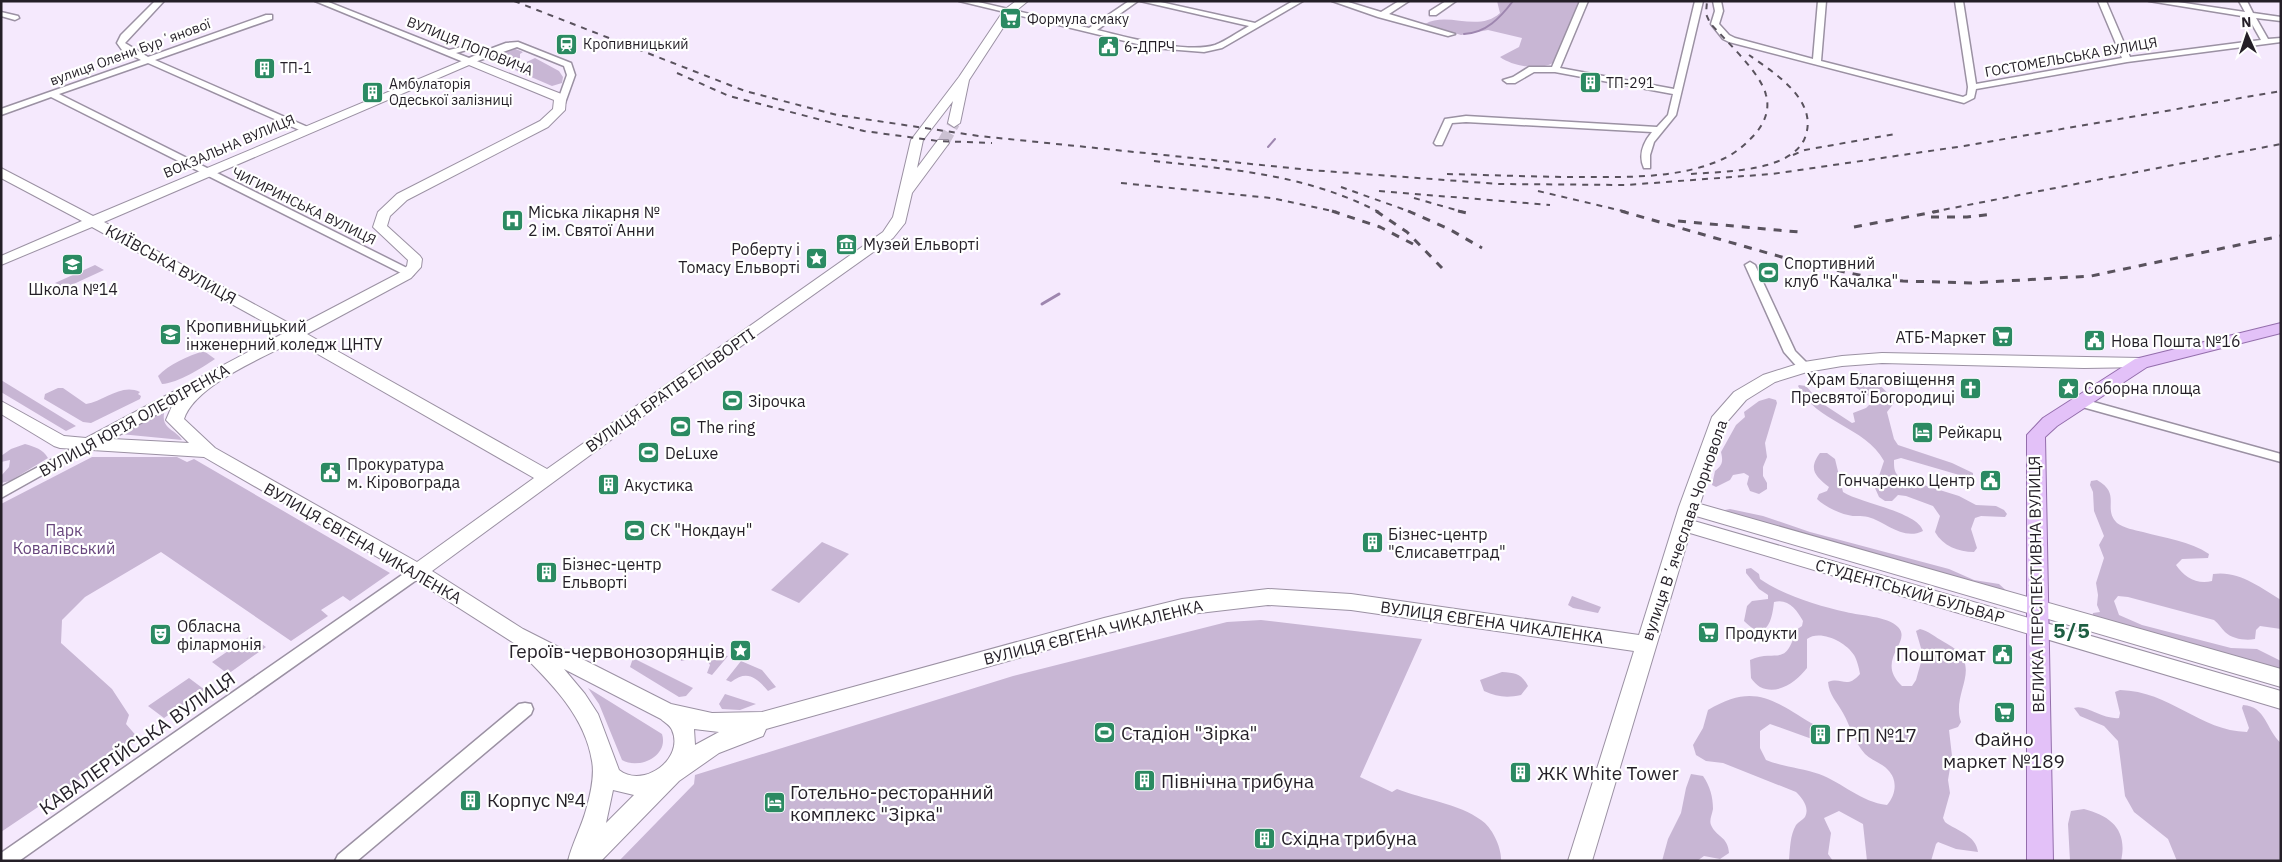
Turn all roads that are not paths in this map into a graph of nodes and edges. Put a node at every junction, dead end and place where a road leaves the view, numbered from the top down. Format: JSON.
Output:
{"nodes":[{"id":1,"x":160,"y":1,"type":"edge"},
{"id":2,"x":318,"y":1,"type":"edge"},
{"id":3,"x":343,"y":1,"type":"edge"},
{"id":4,"x":964,"y":1,"type":"edge"},
{"id":5,"x":1023,"y":1,"type":"edge"},
{"id":6,"x":1134,"y":1,"type":"edge"},
{"id":7,"x":1144,"y":1,"type":"edge"},
{"id":8,"x":1298,"y":1,"type":"edge"},
{"id":9,"x":1336,"y":1,"type":"edge"},
{"id":10,"x":1405,"y":1,"type":"edge"},
{"id":11,"x":1452,"y":1,"type":"edge"},
{"id":12,"x":1584,"y":1,"type":"edge"},
{"id":13,"x":1700,"y":1,"type":"edge"},
{"id":14,"x":1717,"y":1,"type":"edge"},
{"id":15,"x":1822,"y":1,"type":"edge"},
{"id":16,"x":1959,"y":1,"type":"edge"},
{"id":17,"x":2102,"y":1,"type":"edge"},
{"id":18,"x":2153,"y":1,"type":"edge"},
{"id":19,"x":2243,"y":1,"type":"edge"},
{"id":20,"x":342,"y":11,"type":"junction"},
{"id":21,"x":1008,"y":12,"type":"junction"},
{"id":22,"x":1433,"y":13,"type":"dead end"},
{"id":23,"x":1,"y":14,"type":"edge"},
{"id":24,"x":2251,"y":14,"type":"junction"},
{"id":25,"x":1381,"y":15,"type":"junction"},
{"id":26,"x":269,"y":17,"type":"dead end"},
{"id":27,"x":15,"y":18,"type":"dead end"},
{"id":28,"x":2281,"y":19,"type":"edge"},
{"id":29,"x":1254,"y":25,"type":"junction"},
{"id":30,"x":1090,"y":31,"type":"junction"},
{"id":31,"x":1451,"y":34,"type":"dead end"},
{"id":32,"x":2281,"y":40,"type":"edge"},
{"id":33,"x":2266,"y":42,"type":"junction"},
{"id":34,"x":491,"y":52,"type":"junction"},
{"id":35,"x":448,"y":54,"type":"junction"},
{"id":36,"x":148,"y":60,"type":"junction"},
{"id":37,"x":2127,"y":60,"type":"junction"},
{"id":38,"x":469,"y":61,"type":"junction"},
{"id":39,"x":1817,"y":63,"type":"junction"},
{"id":40,"x":1555,"y":70,"type":"junction"},
{"id":41,"x":964,"y":79,"type":"junction"},
{"id":42,"x":1507,"y":80,"type":"dead end"},
{"id":43,"x":1972,"y":87,"type":"junction"},
{"id":44,"x":1677,"y":92,"type":"junction"},
{"id":45,"x":52,"y":94,"type":"junction"},
{"id":46,"x":558,"y":100,"type":"junction"},
{"id":47,"x":1,"y":112,"type":"edge"},
{"id":48,"x":954,"y":123,"type":"tunnel mouth"},
{"id":49,"x":307,"y":130,"type":"junction"},
{"id":50,"x":1658,"y":130,"type":"junction"},
{"id":51,"x":943,"y":143,"type":"tunnel mouth"},
{"id":52,"x":1440,"y":143,"type":"dead end"},
{"id":53,"x":1647,"y":166,"type":"dead end"},
{"id":54,"x":1,"y":172,"type":"edge"},
{"id":55,"x":207,"y":173,"type":"junction"},
{"id":56,"x":905,"y":194,"type":"junction"},
{"id":57,"x":93,"y":221,"type":"junction"},
{"id":58,"x":1,"y":261,"type":"edge"},
{"id":59,"x":1750,"y":266,"type":"dead end"},
{"id":60,"x":409,"y":273,"type":"junction"},
{"id":61,"x":2281,"y":328,"type":"edge"},
{"id":62,"x":294,"y":334,"type":"junction"},
{"id":63,"x":2141,"y":363,"type":"junction"},
{"id":64,"x":1804,"y":367,"type":"junction"},
{"id":65,"x":219,"y":373,"type":"junction"},
{"id":66,"x":2079,"y":402,"type":"junction"},
{"id":67,"x":1,"y":406,"type":"edge"},
{"id":68,"x":88,"y":444,"type":"junction"},
{"id":69,"x":209,"y":452,"type":"junction"},
{"id":70,"x":2281,"y":458,"type":"edge"},
{"id":71,"x":547,"y":477,"type":"junction"},
{"id":72,"x":1,"y":493,"type":"edge"},
{"id":73,"x":1685,"y":515,"type":"junction"},
{"id":74,"x":417,"y":572,"type":"junction"},
{"id":75,"x":2036,"y":618,"type":"junction"},
{"id":76,"x":516,"y":635,"type":"junction"},
{"id":77,"x":1645,"y":644,"type":"junction"},
{"id":78,"x":2281,"y":678,"type":"edge"},
{"id":79,"x":2281,"y":700,"type":"edge"},
{"id":80,"x":814,"y":706,"type":"junction"},
{"id":81,"x":525,"y":709,"type":"dead end"},
{"id":82,"x":663,"y":710,"type":"junction"},
{"id":83,"x":604,"y":757,"type":"junction"},
{"id":84,"x":670,"y":774,"type":"junction"},
{"id":85,"x":4,"y":861,"type":"edge"},
{"id":86,"x":344,"y":861,"type":"edge"},
{"id":87,"x":580,"y":861,"type":"edge"},
{"id":88,"x":584,"y":861,"type":"edge"},
{"id":89,"x":1580,"y":861,"type":"edge"},
{"id":90,"x":2040,"y":861,"type":"edge"}],
"edges":[{"from":1,"to":36,"type":"street"},
{"from":2,"to":20,"type":"street","name":"ВУЛИЦЯ ПОПОВИЧА"},
{"from":3,"to":20,"type":"street"},
{"from":4,"to":21,"type":"street"},
{"from":5,"to":21,"type":"main road"},
{"from":6,"to":30,"type":"street"},
{"from":7,"to":29,"type":"street"},
{"from":8,"to":29,"type":"street"},
{"from":9,"to":25,"type":"street"},
{"from":10,"to":25,"type":"street"},
{"from":11,"to":22,"type":"street"},
{"from":12,"to":40,"type":"street"},
{"from":13,"to":44,"type":"street"},
{"from":14,"to":39,"type":"street","name":"ГОСТОМЕЛЬСЬКА ВУЛИЦЯ"},
{"from":15,"to":39,"type":"street"},
{"from":16,"to":43,"type":"street"},
{"from":17,"to":37,"type":"street"},
{"from":18,"to":24,"type":"street"},
{"from":19,"to":24,"type":"street"},
{"from":20,"to":35,"type":"street","name":"ВУЛИЦЯ ПОПОВИЧА"},
{"from":21,"to":30,"type":"street"},
{"from":21,"to":41,"type":"main road","name":"ВУЛИЦЯ БРАТІВ ЕЛЬВОРТІ"},
{"from":23,"to":27,"type":"street"},
{"from":24,"to":28,"type":"street"},
{"from":24,"to":33,"type":"street"},
{"from":25,"to":31,"type":"street"},
{"from":26,"to":36,"type":"street","name":"вулиця Олени Бурʼянової"},
{"from":29,"to":30,"type":"street"},
{"from":32,"to":33,"type":"street","name":"ГОСТОМЕЛЬСЬКА ВУЛИЦЯ"},
{"from":33,"to":37,"type":"street","name":"ГОСТОМЕЛЬСЬКА ВУЛИЦЯ"},
{"from":34,"to":35,"type":"street"},
{"from":34,"to":38,"type":"street"},
{"from":34,"to":46,"type":"street"},
{"from":35,"to":38,"type":"street","name":"ВУЛИЦЯ ПОПОВИЧА"},
{"from":36,"to":45,"type":"street","name":"вулиця Олени Бурʼянової"},
{"from":36,"to":49,"type":"street"},
{"from":37,"to":43,"type":"street","name":"ГОСТОМЕЛЬСЬКА ВУЛИЦЯ"},
{"from":38,"to":46,"type":"main road","name":"ВУЛИЦЯ ПОПОВИЧА"},
{"from":38,"to":49,"type":"main road","name":"ВОКЗАЛЬНА ВУЛИЦЯ"},
{"from":39,"to":43,"type":"street","name":"ГОСТОМЕЛЬСЬКА ВУЛИЦЯ"},
{"from":40,"to":42,"type":"street"},
{"from":40,"to":44,"type":"street"},
{"from":41,"to":48,"type":"main road","name":"ВУЛИЦЯ БРАТІВ ЕЛЬВОРТІ"},
{"from":41,"to":56,"type":"main road","name":"ВУЛИЦЯ БРАТІВ ЕЛЬВОРТІ"},
{"from":44,"to":50,"type":"street"},
{"from":45,"to":47,"type":"street","name":"вулиця Олени Бурʼянової"},
{"from":45,"to":55,"type":"street","name":"ЧИГИРИНСЬКА ВУЛИЦЯ"},
{"from":46,"to":60,"type":"main road"},
{"from":49,"to":55,"type":"main road","name":"ВОКЗАЛЬНА ВУЛИЦЯ"},
{"from":50,"to":52,"type":"street"},
{"from":50,"to":53,"type":"street"},
{"from":51,"to":56,"type":"main road","name":"ВУЛИЦЯ БРАТІВ ЕЛЬВОРТІ"},
{"from":54,"to":57,"type":"main road","name":"КИЇВСЬКА ВУЛИЦЯ"},
{"from":55,"to":57,"type":"main road","name":"ВОКЗАЛЬНА ВУЛИЦЯ"},
{"from":55,"to":60,"type":"street","name":"ЧИГИРИНСЬКА ВУЛИЦЯ"},
{"from":56,"to":71,"type":"main road","name":"ВУЛИЦЯ БРАТІВ ЕЛЬВОРТІ"},
{"from":57,"to":58,"type":"main road","name":"ВОКЗАЛЬНА ВУЛИЦЯ"},
{"from":57,"to":62,"type":"main road","name":"КИЇВСЬКА ВУЛИЦЯ"},
{"from":59,"to":64,"type":"street"},
{"from":60,"to":62,"type":"main road","name":"ВУЛИЦЯ ЮРІЯ ОЛЕФІРЕНКА"},
{"from":61,"to":63,"type":"main road","name":"ВЕЛИКА ПЕРСПЕКТИВНА ВУЛИЦЯ"},
{"from":62,"to":65,"type":"main road","name":"ВУЛИЦЯ ЮРІЯ ОЛЕФІРЕНКА"},
{"from":62,"to":71,"type":"main road","name":"КИЇВСЬКА ВУЛИЦЯ"},
{"from":63,"to":64,"type":"main road","name":"вулиця Вʼячеслава Чорновола"},
{"from":63,"to":66,"type":"main road","name":"ВЕЛИКА ПЕРСПЕКТИВНА ВУЛИЦЯ"},
{"from":64,"to":73,"type":"main road","name":"вулиця Вʼячеслава Чорновола"},
{"from":65,"to":68,"type":"main road","name":"ВУЛИЦЯ ЮРІЯ ОЛЕФІРЕНКА"},
{"from":65,"to":69,"type":"main road","name":"ВУЛИЦЯ ЄВГЕНА ЧИКАЛЕНКА"},
{"from":66,"to":70,"type":"street"},
{"from":66,"to":75,"type":"main road","name":"ВЕЛИКА ПЕРСПЕКТИВНА ВУЛИЦЯ"},
{"from":67,"to":68,"type":"main road","name":"ВУЛИЦЯ ЄВГЕНА ЧИКАЛЕНКА"},
{"from":68,"to":69,"type":"main road","name":"ВУЛИЦЯ ЄВГЕНА ЧИКАЛЕНКА"},
{"from":68,"to":72,"type":"street","name":"ВУЛИЦЯ ЮРІЯ ОЛЕФІРЕНКА"},
{"from":69,"to":74,"type":"main road","name":"ВУЛИЦЯ ЄВГЕНА ЧИКАЛЕНКА"},
{"from":71,"to":74,"type":"main road","name":"ВУЛИЦЯ БРАТІВ ЕЛЬВОРТІ"},
{"from":73,"to":75,"type":"main road","name":"СТУДЕНТСЬКИЙ БУЛЬВАР"},
{"from":73,"to":77,"type":"main road","name":"вулиця Вʼячеслава Чорновола"},
{"from":74,"to":76,"type":"main road","name":"ВУЛИЦЯ ЄВГЕНА ЧИКАЛЕНКА"},
{"from":74,"to":85,"type":"street","name":"КАВАЛЕРІЙСЬКА ВУЛИЦЯ"},
{"from":75,"to":78,"type":"main road","name":"СТУДЕНТСЬКИЙ БУЛЬВАР"},
{"from":75,"to":79,"type":"main road","name":"СТУДЕНТСЬКИЙ БУЛЬВАР"},
{"from":75,"to":90,"type":"main road","name":"ВЕЛИКА ПЕРСПЕКТИВНА ВУЛИЦЯ"},
{"from":76,"to":82,"type":"main road","name":"ВУЛИЦЯ ЄВГЕНА ЧИКАЛЕНКА"},
{"from":76,"to":83,"type":"main road","name":"ВУЛИЦЯ ЄВГЕНА ЧИКАЛЕНКА"},
{"from":77,"to":80,"type":"main road","name":"ВУЛИЦЯ ЄВГЕНА ЧИКАЛЕНКА"},
{"from":77,"to":89,"type":"main road","name":"вулиця Вʼячеслава Чорновола"},
{"from":80,"to":82,"type":"main road","name":"ВУЛИЦЯ ЄВГЕНА ЧИКАЛЕНКА"},
{"from":80,"to":84,"type":"main road","name":"ВУЛИЦЯ ЄВГЕНА ЧИКАЛЕНКА"},
{"from":81,"to":86,"type":"street"},
{"from":82,"to":84,"type":"main road"},
{"from":83,"to":84,"type":"main road","name":"ВУЛИЦЯ ЄВГЕНА ЧИКАЛЕНКА"},
{"from":83,"to":87,"type":"main road"},
{"from":84,"to":88,"type":"main road"}]}
